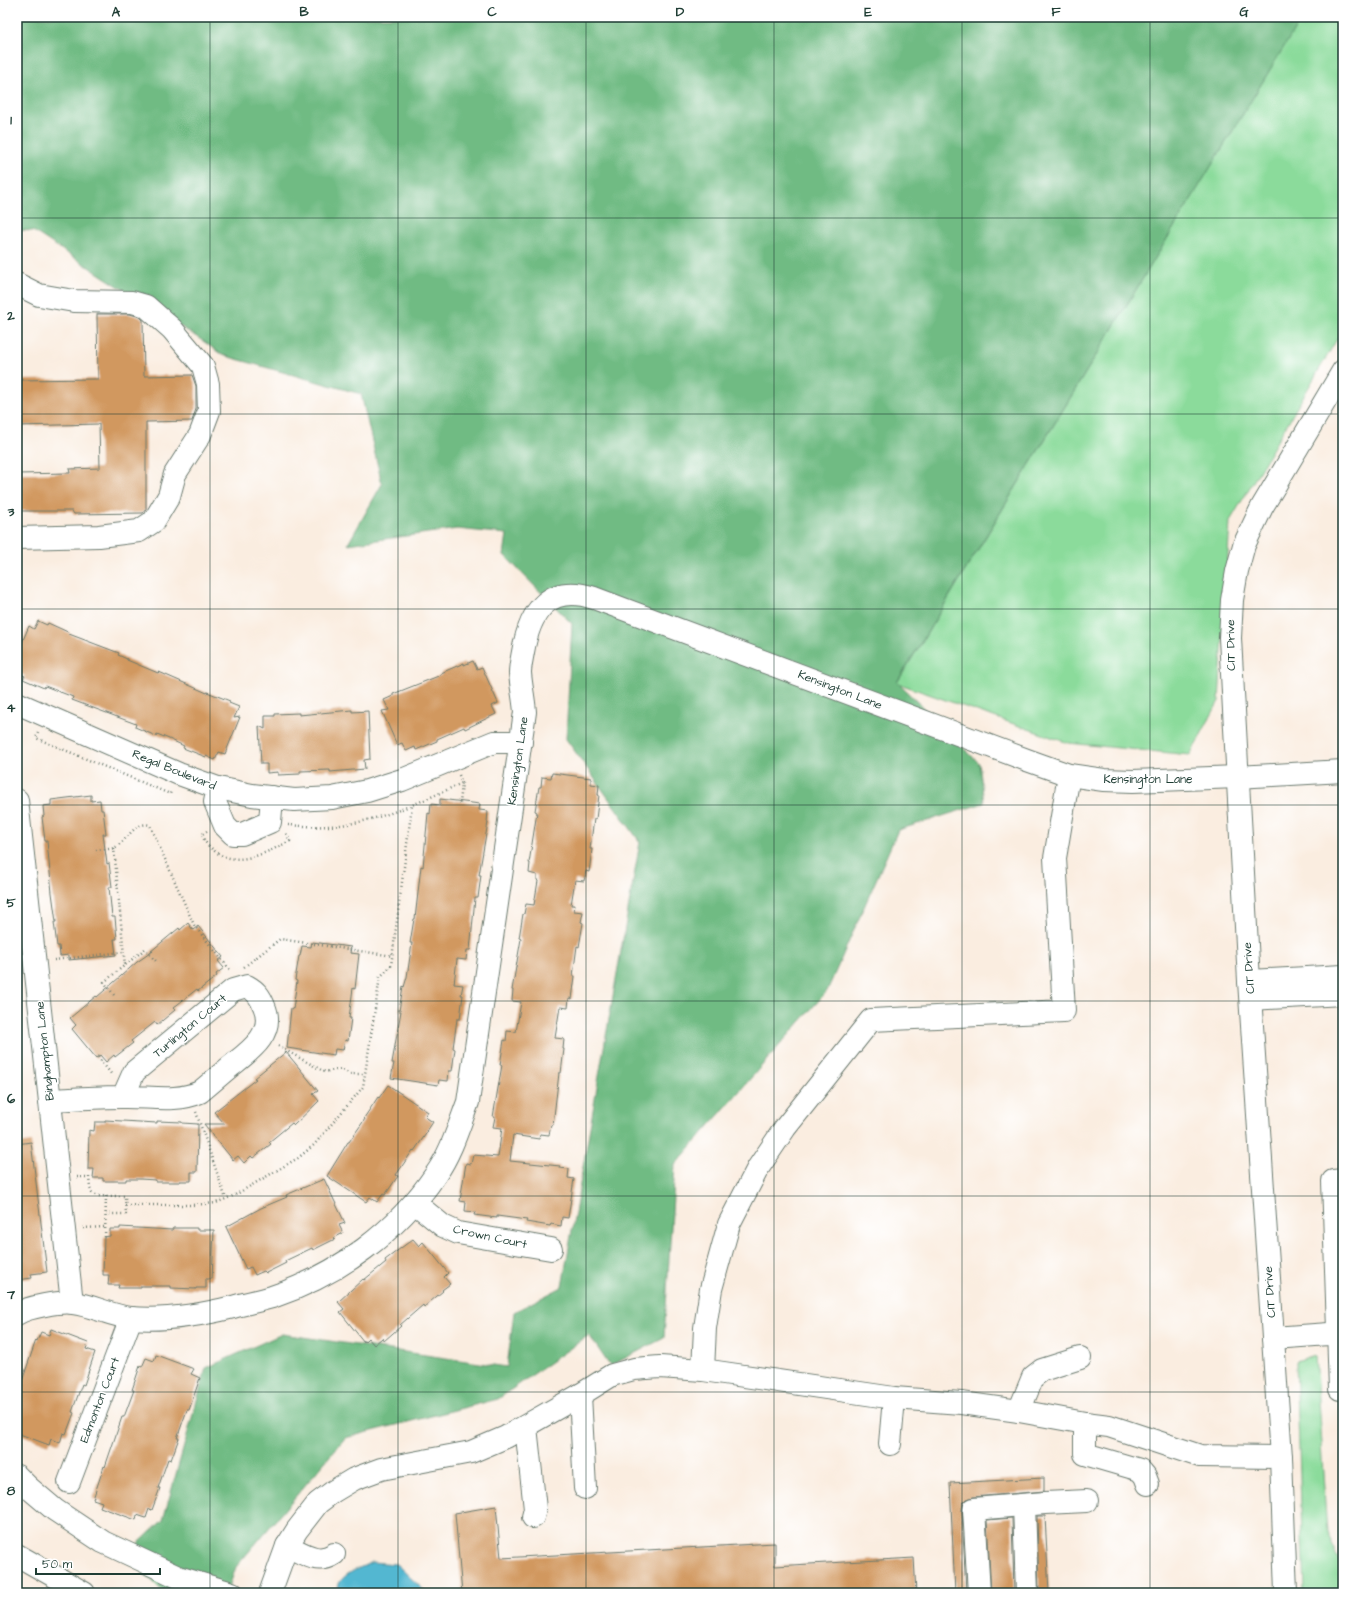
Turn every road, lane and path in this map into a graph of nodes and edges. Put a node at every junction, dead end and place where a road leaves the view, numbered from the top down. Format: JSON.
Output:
{"nodes":[{"id":1,"x":17,"y":284,"type":"edge"},
{"id":2,"x":1343,"y":371,"type":"edge"},
{"id":3,"x":17,"y":538,"type":"edge"},
{"id":4,"x":17,"y":703,"type":"edge"},
{"id":5,"x":521,"y":742,"type":"junction"},
{"id":6,"x":1343,"y":771,"type":"edge"},
{"id":7,"x":458,"y":773,"type":"dead end"},
{"id":8,"x":1070,"y":775,"type":"junction"},
{"id":9,"x":1237,"y":778,"type":"junction"},
{"id":10,"x":218,"y":788,"type":"junction"},
{"id":11,"x":272,"y":797,"type":"junction"},
{"id":12,"x":17,"y":800,"type":"edge"},
{"id":13,"x":460,"y":804,"type":"dead end"},
{"id":14,"x":412,"y":806,"type":"dead end"},
{"id":15,"x":114,"y":848,"type":"junction"},
{"id":16,"x":96,"y":850,"type":"dead end"},
{"id":17,"x":123,"y":952,"type":"junction"},
{"id":18,"x":393,"y":956,"type":"junction"},
{"id":19,"x":156,"y":961,"type":"dead end"},
{"id":20,"x":35,"y":962,"type":"junction"},
{"id":21,"x":125,"y":966,"type":"junction"},
{"id":22,"x":1343,"y":976,"type":"edge"},
{"id":23,"x":239,"y":981,"type":"junction"},
{"id":24,"x":1250,"y":990,"type":"junction"},
{"id":25,"x":1343,"y":994,"type":"edge"},
{"id":26,"x":114,"y":995,"type":"dead end"},
{"id":27,"x":262,"y":1038,"type":"junction"},
{"id":28,"x":365,"y":1074,"type":"junction"},
{"id":29,"x":190,"y":1096,"type":"junction"},
{"id":30,"x":123,"y":1097,"type":"junction"},
{"id":31,"x":50,"y":1100,"type":"junction"},
{"id":32,"x":74,"y":1177,"type":"dead end"},
{"id":33,"x":1343,"y":1180,"type":"edge"},
{"id":34,"x":106,"y":1196,"type":"junction"},
{"id":35,"x":226,"y":1199,"type":"junction"},
{"id":36,"x":415,"y":1203,"type":"junction"},
{"id":37,"x":125,"y":1205,"type":"junction"},
{"id":38,"x":106,"y":1214,"type":"junction"},
{"id":39,"x":105,"y":1237,"type":"dead end"},
{"id":40,"x":551,"y":1249,"type":"dead end"},
{"id":41,"x":72,"y":1303,"type":"junction"},
{"id":42,"x":17,"y":1314,"type":"edge"},
{"id":43,"x":131,"y":1318,"type":"junction"},
{"id":44,"x":1340,"y":1333,"type":"edge"},
{"id":45,"x":1274,"y":1338,"type":"junction"},
{"id":46,"x":1080,"y":1358,"type":"dead end"},
{"id":47,"x":703,"y":1370,"type":"junction"},
{"id":48,"x":1340,"y":1389,"type":"dead end"},
{"id":49,"x":580,"y":1395,"type":"junction"},
{"id":50,"x":902,"y":1398,"type":"junction"},
{"id":51,"x":1019,"y":1411,"type":"junction"},
{"id":52,"x":1085,"y":1423,"type":"junction"},
{"id":53,"x":906,"y":1424,"type":"dead end"},
{"id":54,"x":526,"y":1427,"type":"junction"},
{"id":55,"x":890,"y":1444,"type":"dead end"},
{"id":56,"x":1281,"y":1457,"type":"junction"},
{"id":57,"x":17,"y":1476,"type":"edge"},
{"id":58,"x":69,"y":1482,"type":"dead end"},
{"id":59,"x":1148,"y":1484,"type":"dead end"},
{"id":60,"x":586,"y":1488,"type":"dead end"},
{"id":61,"x":1087,"y":1501,"type":"dead end"},
{"id":62,"x":1024,"y":1505,"type":"junction"},
{"id":63,"x":533,"y":1517,"type":"dead end"},
{"id":64,"x":287,"y":1546,"type":"junction"},
{"id":65,"x":17,"y":1554,"type":"edge"},
{"id":66,"x":334,"y":1554,"type":"dead end"},
{"id":67,"x":84,"y":1593,"type":"edge"},
{"id":68,"x":232,"y":1593,"type":"edge"},
{"id":69,"x":270,"y":1593,"type":"edge"},
{"id":70,"x":979,"y":1593,"type":"edge"},
{"id":71,"x":1027,"y":1593,"type":"edge"},
{"id":72,"x":1286,"y":1593,"type":"edge"}],
"edges":[{"from":1,"to":3,"type":"street"},
{"from":2,"to":9,"type":"street","name":"CIT Drive"},
{"from":4,"to":10,"type":"street","name":"Regal Boulevard"},
{"from":5,"to":8,"type":"street","name":"Kensington Lane"},
{"from":5,"to":11,"type":"street","name":"Regal Boulevard"},
{"from":5,"to":36,"type":"street","name":"Kensington Lane"},
{"from":6,"to":9,"type":"street","name":"Kensington Lane"},
{"from":7,"to":13,"type":"path"},
{"from":8,"to":9,"type":"street","name":"Kensington Lane"},
{"from":8,"to":47,"type":"street"},
{"from":9,"to":24,"type":"street","name":"CIT Drive"},
{"from":10,"to":11,"type":"street","name":"Regal Boulevard"},
{"from":10,"to":11,"type":"street"},
{"from":12,"to":20,"type":"street","name":"Binghampton Lane"},
{"from":14,"to":18,"type":"path"},
{"from":15,"to":16,"type":"path"},
{"from":15,"to":17,"type":"path"},
{"from":15,"to":23,"type":"path"},
{"from":17,"to":20,"type":"path"},
{"from":17,"to":21,"type":"path"},
{"from":18,"to":23,"type":"path"},
{"from":18,"to":28,"type":"path"},
{"from":19,"to":21,"type":"path"},
{"from":20,"to":31,"type":"street","name":"Binghampton Lane"},
{"from":21,"to":26,"type":"path"},
{"from":22,"to":24,"type":"street"},
{"from":23,"to":27,"type":"street"},
{"from":23,"to":30,"type":"street","name":"Turlington Court"},
{"from":24,"to":25,"type":"street"},
{"from":24,"to":45,"type":"street","name":"CIT Drive"},
{"from":27,"to":28,"type":"path"},
{"from":27,"to":29,"type":"street"},
{"from":28,"to":35,"type":"path"},
{"from":29,"to":30,"type":"street"},
{"from":29,"to":35,"type":"path"},
{"from":30,"to":31,"type":"street"},
{"from":31,"to":41,"type":"street","name":"Binghampton Lane"},
{"from":32,"to":34,"type":"path"},
{"from":33,"to":44,"type":"street"},
{"from":34,"to":37,"type":"path"},
{"from":34,"to":38,"type":"path"},
{"from":35,"to":37,"type":"path"},
{"from":36,"to":40,"type":"street","name":"Crown Court"},
{"from":36,"to":43,"type":"street","name":"Kensington Lane"},
{"from":37,"to":38,"type":"path"},
{"from":38,"to":39,"type":"path"},
{"from":41,"to":42,"type":"street","name":"Kensington Lane"},
{"from":41,"to":43,"type":"street","name":"Kensington Lane"},
{"from":43,"to":58,"type":"street","name":"Edmonton Court"},
{"from":44,"to":45,"type":"street"},
{"from":44,"to":48,"type":"street"},
{"from":45,"to":56,"type":"street","name":"CIT Drive"},
{"from":46,"to":51,"type":"street"},
{"from":47,"to":49,"type":"street"},
{"from":47,"to":50,"type":"street"},
{"from":49,"to":54,"type":"street"},
{"from":49,"to":60,"type":"street"},
{"from":50,"to":51,"type":"street"},
{"from":50,"to":53,"type":"street"},
{"from":50,"to":55,"type":"street"},
{"from":51,"to":52,"type":"street"},
{"from":52,"to":56,"type":"street"},
{"from":52,"to":59,"type":"street"},
{"from":54,"to":63,"type":"street"},
{"from":54,"to":64,"type":"street"},
{"from":56,"to":72,"type":"street","name":"CIT Drive"},
{"from":57,"to":68,"type":"street"},
{"from":61,"to":62,"type":"street"},
{"from":62,"to":70,"type":"street"},
{"from":62,"to":71,"type":"street"},
{"from":64,"to":66,"type":"street"},
{"from":64,"to":69,"type":"street"},
{"from":65,"to":67,"type":"street"}]}
